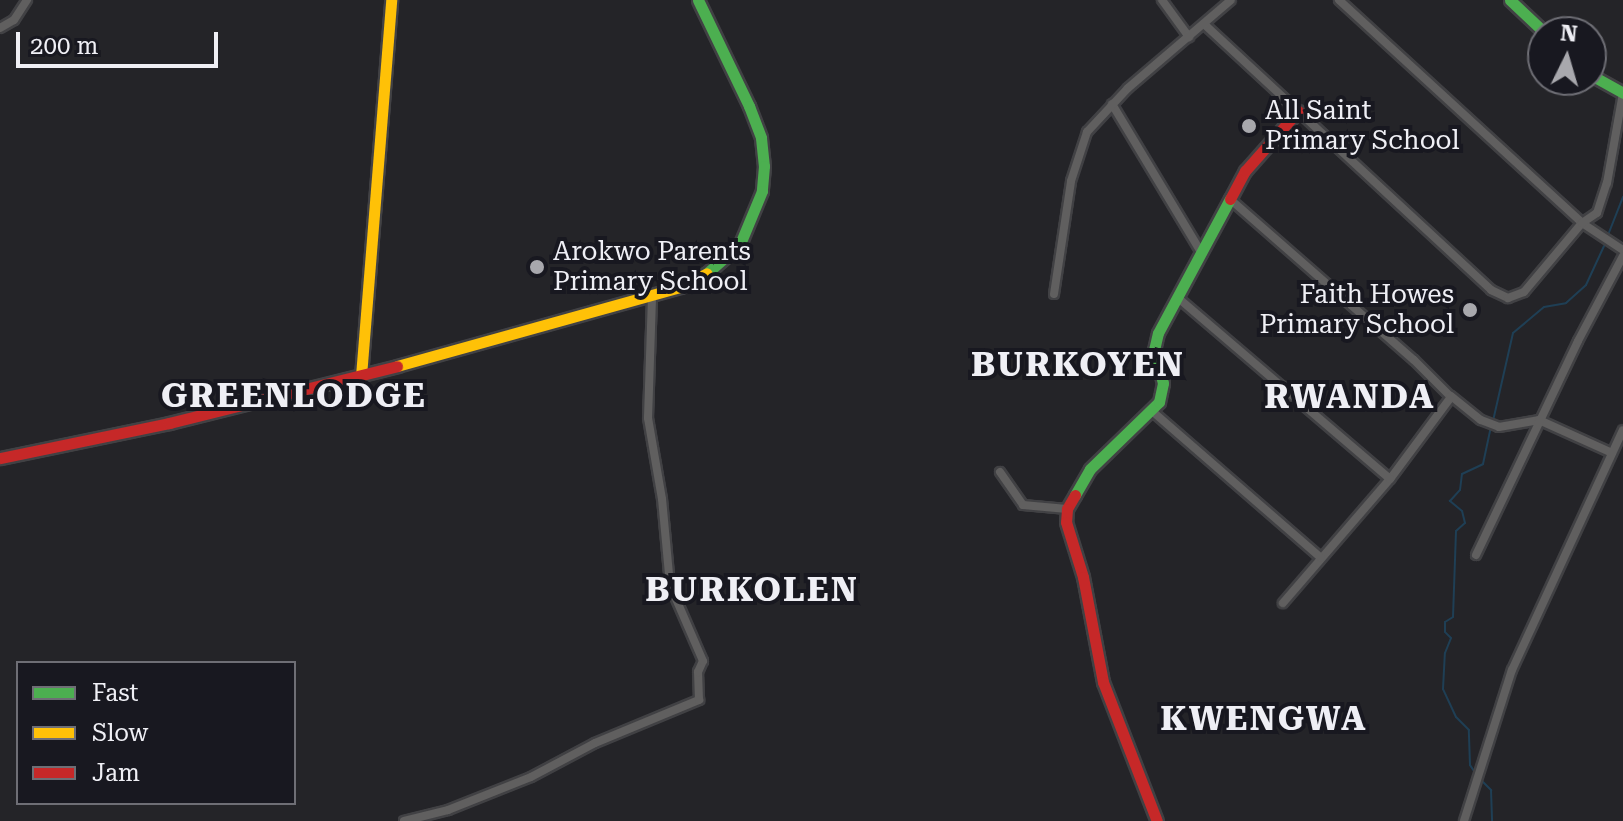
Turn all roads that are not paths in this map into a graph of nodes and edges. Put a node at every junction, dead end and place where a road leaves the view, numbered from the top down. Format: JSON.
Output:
{"nodes":[{"id":1,"x":27,"y":0,"type":"edge"},
{"id":2,"x":391,"y":0,"type":"edge"},
{"id":3,"x":698,"y":0,"type":"edge"},
{"id":4,"x":1162,"y":0,"type":"edge"},
{"id":5,"x":1231,"y":0,"type":"edge"},
{"id":6,"x":1339,"y":0,"type":"edge"},
{"id":7,"x":1510,"y":0,"type":"edge"},
{"id":8,"x":1527,"y":16,"type":"edge"},
{"id":9,"x":1204,"y":24,"type":"junction"},
{"id":10,"x":0,"y":28,"type":"edge"},
{"id":11,"x":1189,"y":37,"type":"junction"},
{"id":12,"x":1623,"y":93,"type":"edge"},
{"id":13,"x":1112,"y":104,"type":"junction"},
{"id":14,"x":1298,"y":111,"type":"junction"},
{"id":15,"x":1231,"y":200,"type":"junction"},
{"id":16,"x":1582,"y":223,"type":"junction"},
{"id":17,"x":1623,"y":250,"type":"edge"},
{"id":18,"x":1202,"y":255,"type":"junction"},
{"id":19,"x":1623,"y":256,"type":"edge"},
{"id":20,"x":1054,"y":294,"type":"dead end"},
{"id":21,"x":652,"y":295,"type":"junction"},
{"id":22,"x":1177,"y":297,"type":"junction"},
{"id":23,"x":361,"y":376,"type":"junction"},
{"id":24,"x":1451,"y":396,"type":"junction"},
{"id":25,"x":1152,"y":411,"type":"junction"},
{"id":26,"x":1539,"y":420,"type":"junction"},
{"id":27,"x":1623,"y":431,"type":"edge"},
{"id":28,"x":1612,"y":453,"type":"junction"},
{"id":29,"x":0,"y":458,"type":"edge"},
{"id":30,"x":1000,"y":472,"type":"dead end"},
{"id":31,"x":1390,"y":479,"type":"junction"},
{"id":32,"x":1067,"y":509,"type":"junction"},
{"id":33,"x":1476,"y":555,"type":"dead end"},
{"id":34,"x":1320,"y":557,"type":"junction"},
{"id":35,"x":1283,"y":603,"type":"dead end"},
{"id":36,"x":404,"y":821,"type":"edge"},
{"id":37,"x":1157,"y":821,"type":"edge"},
{"id":38,"x":1464,"y":821,"type":"edge"}],
"edges":[{"from":1,"to":10,"type":"street"},
{"from":2,"to":23,"type":"street"},
{"from":3,"to":21,"type":"street"},
{"from":4,"to":11,"type":"street"},
{"from":5,"to":9,"type":"street"},
{"from":6,"to":16,"type":"street"},
{"from":7,"to":8,"type":"street"},
{"from":9,"to":11,"type":"street"},
{"from":9,"to":14,"type":"street"},
{"from":11,"to":13,"type":"street"},
{"from":12,"to":16,"type":"street"},
{"from":13,"to":18,"type":"street"},
{"from":13,"to":20,"type":"street"},
{"from":14,"to":15,"type":"street"},
{"from":14,"to":16,"type":"street"},
{"from":15,"to":18,"type":"street"},
{"from":15,"to":24,"type":"street"},
{"from":16,"to":17,"type":"street"},
{"from":18,"to":22,"type":"street"},
{"from":19,"to":26,"type":"street"},
{"from":21,"to":23,"type":"street"},
{"from":21,"to":36,"type":"street"},
{"from":22,"to":25,"type":"street"},
{"from":22,"to":31,"type":"street"},
{"from":23,"to":29,"type":"street"},
{"from":24,"to":26,"type":"street"},
{"from":24,"to":31,"type":"street"},
{"from":25,"to":32,"type":"street"},
{"from":25,"to":34,"type":"street"},
{"from":26,"to":28,"type":"street"},
{"from":26,"to":33,"type":"street"},
{"from":27,"to":28,"type":"street"},
{"from":28,"to":38,"type":"street"},
{"from":30,"to":32,"type":"street"},
{"from":31,"to":34,"type":"street"},
{"from":32,"to":37,"type":"street"},
{"from":34,"to":35,"type":"street"}]}
